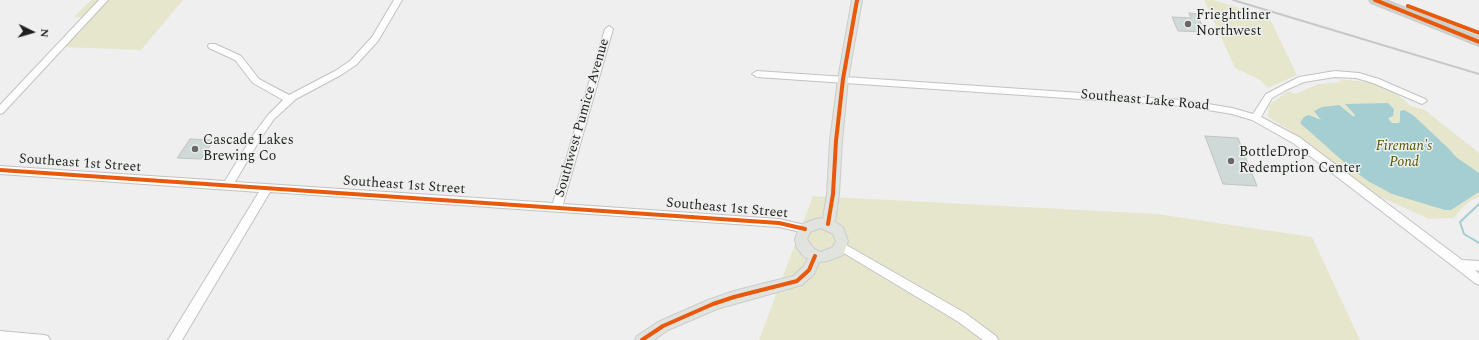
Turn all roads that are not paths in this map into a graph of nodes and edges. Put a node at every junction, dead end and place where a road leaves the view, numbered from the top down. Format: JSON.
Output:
{"nodes":[{"id":1,"x":104,"y":0,"type":"edge"},
{"id":2,"x":398,"y":0,"type":"edge"},
{"id":3,"x":857,"y":0,"type":"edge"},
{"id":4,"x":1375,"y":0,"type":"edge"},
{"id":5,"x":1394,"y":0,"type":"edge"},
{"id":6,"x":609,"y":29,"type":"dead end"},
{"id":7,"x":1479,"y":33,"type":"edge"},
{"id":8,"x":1479,"y":42,"type":"edge"},
{"id":9,"x":212,"y":46,"type":"dead end"},
{"id":10,"x":757,"y":74,"type":"dead end"},
{"id":11,"x":843,"y":80,"type":"junction"},
{"id":12,"x":290,"y":100,"type":"junction"},
{"id":13,"x":1422,"y":101,"type":"dead end"},
{"id":14,"x":0,"y":111,"type":"edge"},
{"id":15,"x":1255,"y":118,"type":"junction"},
{"id":16,"x":0,"y":170,"type":"edge"},
{"id":17,"x":228,"y":185,"type":"junction"},
{"id":18,"x":267,"y":188,"type":"junction"},
{"id":19,"x":557,"y":208,"type":"junction"},
{"id":20,"x":828,"y":224,"type":"junction"},
{"id":21,"x":805,"y":229,"type":"junction"},
{"id":22,"x":841,"y":246,"type":"junction"},
{"id":23,"x":815,"y":256,"type":"junction"},
{"id":24,"x":1460,"y":265,"type":"junction"},
{"id":25,"x":1479,"y":266,"type":"edge"},
{"id":26,"x":1479,"y":280,"type":"edge"},
{"id":27,"x":0,"y":336,"type":"edge"},
{"id":28,"x":44,"y":340,"type":"edge"},
{"id":29,"x":174,"y":340,"type":"edge"},
{"id":30,"x":642,"y":340,"type":"edge"},
{"id":31,"x":992,"y":340,"type":"edge"}],
"edges":[{"from":1,"to":14,"type":"street"},
{"from":2,"to":12,"type":"street"},
{"from":3,"to":11,"type":"main road"},
{"from":4,"to":8,"type":"highway"},
{"from":5,"to":7,"type":"highway"},
{"from":6,"to":19,"type":"street","name":"Southwest Pumice Avenue"},
{"from":9,"to":12,"type":"street"},
{"from":10,"to":11,"type":"street","name":"Southeast Lake Road"},
{"from":11,"to":15,"type":"street","name":"Southeast Lake Road"},
{"from":11,"to":20,"type":"main road"},
{"from":12,"to":17,"type":"street"},
{"from":13,"to":15,"type":"street"},
{"from":15,"to":24,"type":"street","name":"Southeast Lake Road"},
{"from":16,"to":17,"type":"street","name":"Southeast 1st Street"},
{"from":17,"to":18,"type":"street","name":"Southeast 1st Street"},
{"from":18,"to":19,"type":"street","name":"Southeast 1st Street"},
{"from":18,"to":29,"type":"street"},
{"from":19,"to":21,"type":"street","name":"Southeast 1st Street"},
{"from":20,"to":21,"type":"main road"},
{"from":20,"to":22,"type":"main road"},
{"from":21,"to":23,"type":"main road"},
{"from":22,"to":23,"type":"main road"},
{"from":22,"to":31,"type":"street"},
{"from":23,"to":30,"type":"main road"},
{"from":24,"to":25,"type":"street"},
{"from":24,"to":26,"type":"street","name":"Southeast Lake Road"},
{"from":27,"to":28,"type":"street"}]}
